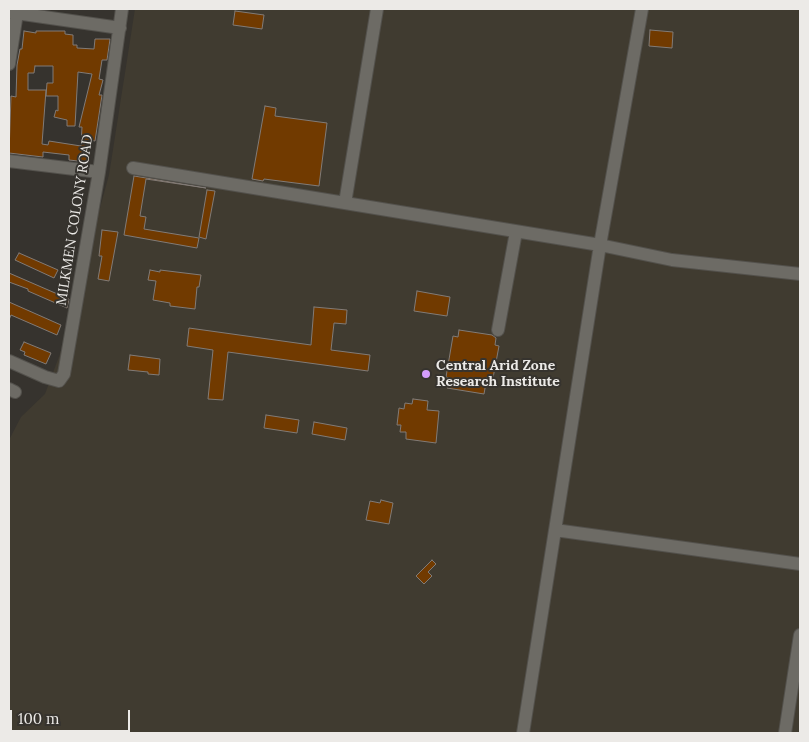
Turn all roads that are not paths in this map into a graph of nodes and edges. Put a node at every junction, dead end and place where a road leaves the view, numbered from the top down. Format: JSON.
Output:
{"nodes":[{"id":1,"x":122,"y":9,"type":"edge"},
{"id":2,"x":376,"y":9,"type":"edge"},
{"id":3,"x":642,"y":9,"type":"edge"},
{"id":4,"x":13,"y":12,"type":"edge"},
{"id":5,"x":120,"y":28,"type":"junction"},
{"id":6,"x":9,"y":64,"type":"edge"},
{"id":7,"x":9,"y":161,"type":"edge"},
{"id":8,"x":133,"y":168,"type":"dead end"},
{"id":9,"x":98,"y":172,"type":"junction"},
{"id":10,"x":345,"y":203,"type":"junction"},
{"id":11,"x":516,"y":232,"type":"junction"},
{"id":12,"x":600,"y":245,"type":"junction"},
{"id":13,"x":800,"y":274,"type":"edge"},
{"id":14,"x":498,"y":330,"type":"dead end"},
{"id":15,"x":9,"y":361,"type":"edge"},
{"id":16,"x":555,"y":530,"type":"junction"},
{"id":17,"x":800,"y":564,"type":"edge"},
{"id":18,"x":800,"y":635,"type":"edge"},
{"id":19,"x":523,"y":733,"type":"edge"},
{"id":20,"x":785,"y":733,"type":"edge"}],
"edges":[{"from":1,"to":5,"type":"street","name":"MILKMEN COLONY ROAD"},
{"from":2,"to":10,"type":"street"},
{"from":3,"to":12,"type":"street"},
{"from":4,"to":5,"type":"street"},
{"from":4,"to":6,"type":"street"},
{"from":5,"to":9,"type":"street","name":"MILKMEN COLONY ROAD"},
{"from":7,"to":9,"type":"street"},
{"from":8,"to":10,"type":"street"},
{"from":9,"to":15,"type":"street","name":"MILKMEN COLONY ROAD"},
{"from":10,"to":11,"type":"street"},
{"from":11,"to":12,"type":"street"},
{"from":11,"to":14,"type":"street"},
{"from":12,"to":13,"type":"street"},
{"from":12,"to":16,"type":"street"},
{"from":16,"to":17,"type":"street"},
{"from":16,"to":19,"type":"street"},
{"from":18,"to":20,"type":"street"}]}
